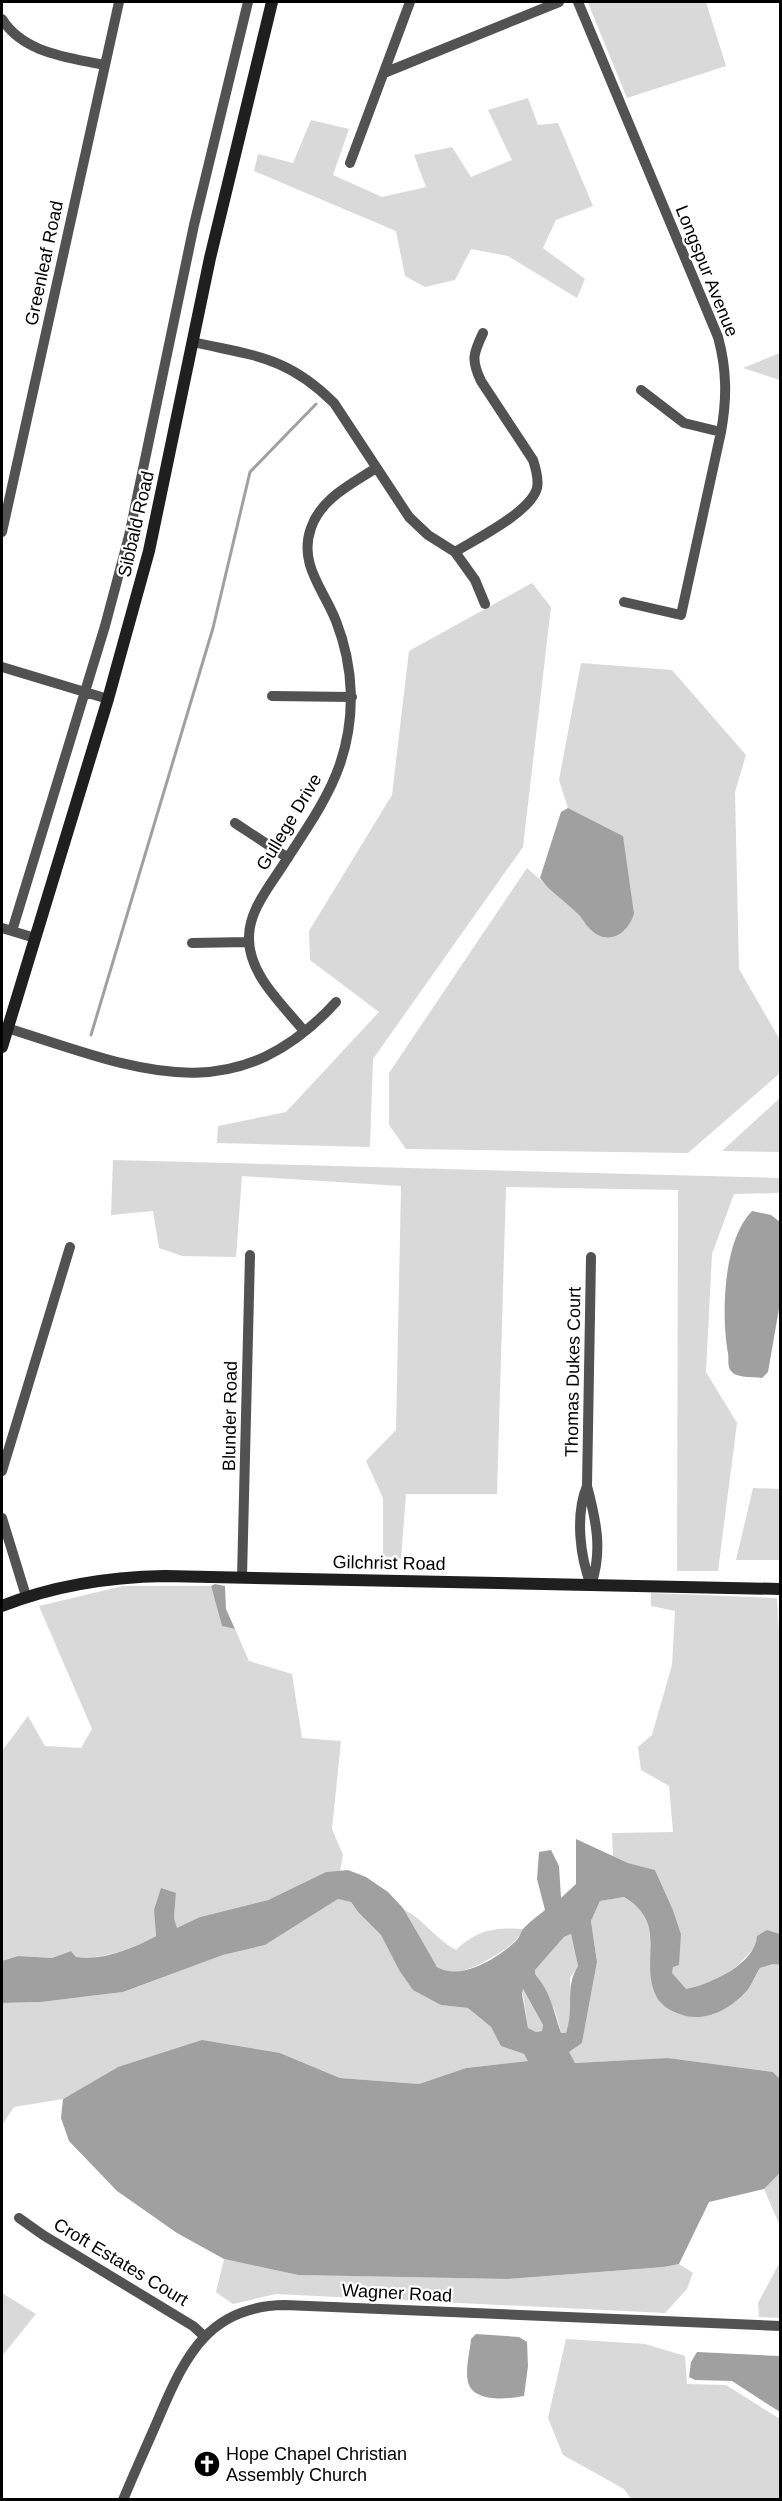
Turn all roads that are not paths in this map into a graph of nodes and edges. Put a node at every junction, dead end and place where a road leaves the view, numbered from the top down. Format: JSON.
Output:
{"nodes":[{"id":1,"x":119,"y":2,"type":"edge"},
{"id":2,"x":248,"y":2,"type":"edge"},
{"id":3,"x":272,"y":2,"type":"edge"},
{"id":4,"x":410,"y":2,"type":"edge"},
{"id":5,"x":559,"y":2,"type":"edge"},
{"id":6,"x":578,"y":2,"type":"edge"},
{"id":7,"x":2,"y":19,"type":"edge"},
{"id":8,"x":104,"y":65,"type":"junction"},
{"id":9,"x":384,"y":73,"type":"junction"},
{"id":10,"x":350,"y":164,"type":"dead end"},
{"id":11,"x":483,"y":333,"type":"dead end"},
{"id":12,"x":193,"y":342,"type":"junction"},
{"id":13,"x":641,"y":390,"type":"dead end"},
{"id":14,"x":721,"y":432,"type":"junction"},
{"id":15,"x":376,"y":468,"type":"junction"},
{"id":16,"x":2,"y":532,"type":"edge"},
{"id":17,"x":455,"y":552,"type":"junction"},
{"id":18,"x":624,"y":602,"type":"dead end"},
{"id":19,"x":485,"y":604,"type":"dead end"},
{"id":20,"x":2,"y":667,"type":"edge"},
{"id":21,"x":84,"y":692,"type":"junction"},
{"id":22,"x":272,"y":696,"type":"dead end"},
{"id":23,"x":351,"y":697,"type":"junction"},
{"id":24,"x":108,"y":699,"type":"junction"},
{"id":25,"x":234,"y":823,"type":"dead end"},
{"id":26,"x":288,"y":858,"type":"junction"},
{"id":27,"x":7,"y":930,"type":"edge"},
{"id":28,"x":35,"y":938,"type":"junction"},
{"id":29,"x":248,"y":942,"type":"junction"},
{"id":30,"x":192,"y":943,"type":"dead end"},
{"id":31,"x":336,"y":1002,"type":"dead end"},
{"id":32,"x":7,"y":1028,"type":"junction"},
{"id":33,"x":304,"y":1031,"type":"junction"},
{"id":34,"x":2,"y":1047,"type":"edge"},
{"id":35,"x":70,"y":1247,"type":"dead end"},
{"id":36,"x":250,"y":1255,"type":"dead end"},
{"id":37,"x":591,"y":1257,"type":"dead end"},
{"id":38,"x":2,"y":1471,"type":"edge"},
{"id":39,"x":2,"y":1518,"type":"edge"},
{"id":40,"x":242,"y":1577,"type":"junction"},
{"id":41,"x":591,"y":1585,"type":"junction"},
{"id":42,"x":780,"y":1589,"type":"edge"},
{"id":43,"x":26,"y":1596,"type":"junction"},
{"id":44,"x":2,"y":1606,"type":"edge"},
{"id":45,"x":20,"y":2218,"type":"dead end"},
{"id":46,"x":780,"y":2326,"type":"edge"},
{"id":47,"x":204,"y":2336,"type":"junction"},
{"id":48,"x":123,"y":2499,"type":"edge"}],
"edges":[{"from":1,"to":8,"type":"street","name":"Greenleaf Road"},
{"from":2,"to":21,"type":"street"},
{"from":3,"to":12,"type":"street","name":"Sibbald Road"},
{"from":4,"to":9,"type":"street"},
{"from":5,"to":9,"type":"street"},
{"from":6,"to":14,"type":"street","name":"Longspur Avenue"},
{"from":7,"to":8,"type":"street"},
{"from":8,"to":16,"type":"street","name":"Greenleaf Road"},
{"from":9,"to":10,"type":"street"},
{"from":11,"to":17,"type":"street"},
{"from":12,"to":15,"type":"street"},
{"from":12,"to":24,"type":"street","name":"Sibbald Road"},
{"from":13,"to":14,"type":"street"},
{"from":14,"to":18,"type":"street","name":"Longspur Avenue"},
{"from":15,"to":17,"type":"street"},
{"from":15,"to":23,"type":"street","name":"Gullege Drive"},
{"from":17,"to":19,"type":"street"},
{"from":20,"to":21,"type":"street"},
{"from":21,"to":24,"type":"street"},
{"from":21,"to":27,"type":"street"},
{"from":22,"to":23,"type":"street"},
{"from":23,"to":26,"type":"street","name":"Gullege Drive"},
{"from":24,"to":28,"type":"street","name":"Sibbald Road"},
{"from":25,"to":26,"type":"street"},
{"from":26,"to":29,"type":"street","name":"Gullege Drive"},
{"from":27,"to":28,"type":"street"},
{"from":28,"to":32,"type":"street","name":"Sibbald Road"},
{"from":29,"to":30,"type":"street"},
{"from":29,"to":33,"type":"street"},
{"from":31,"to":33,"type":"street"},
{"from":32,"to":33,"type":"street"},
{"from":32,"to":34,"type":"street","name":"Sibbald Road"},
{"from":35,"to":38,"type":"street"},
{"from":36,"to":40,"type":"street","name":"Blunder Road"},
{"from":37,"to":41,"type":"street","name":"Thomas Dukes Court"},
{"from":39,"to":43,"type":"street"},
{"from":40,"to":41,"type":"street","name":"Gilchrist Road"},
{"from":40,"to":43,"type":"street","name":"Gilchrist Road"},
{"from":41,"to":42,"type":"street","name":"Gilchrist Road"},
{"from":43,"to":44,"type":"street","name":"Gilchrist Road"},
{"from":45,"to":47,"type":"street","name":"Croft Estates Court"},
{"from":46,"to":47,"type":"street","name":"Wagner Road"},
{"from":47,"to":48,"type":"street","name":"Wagner Road"}]}
